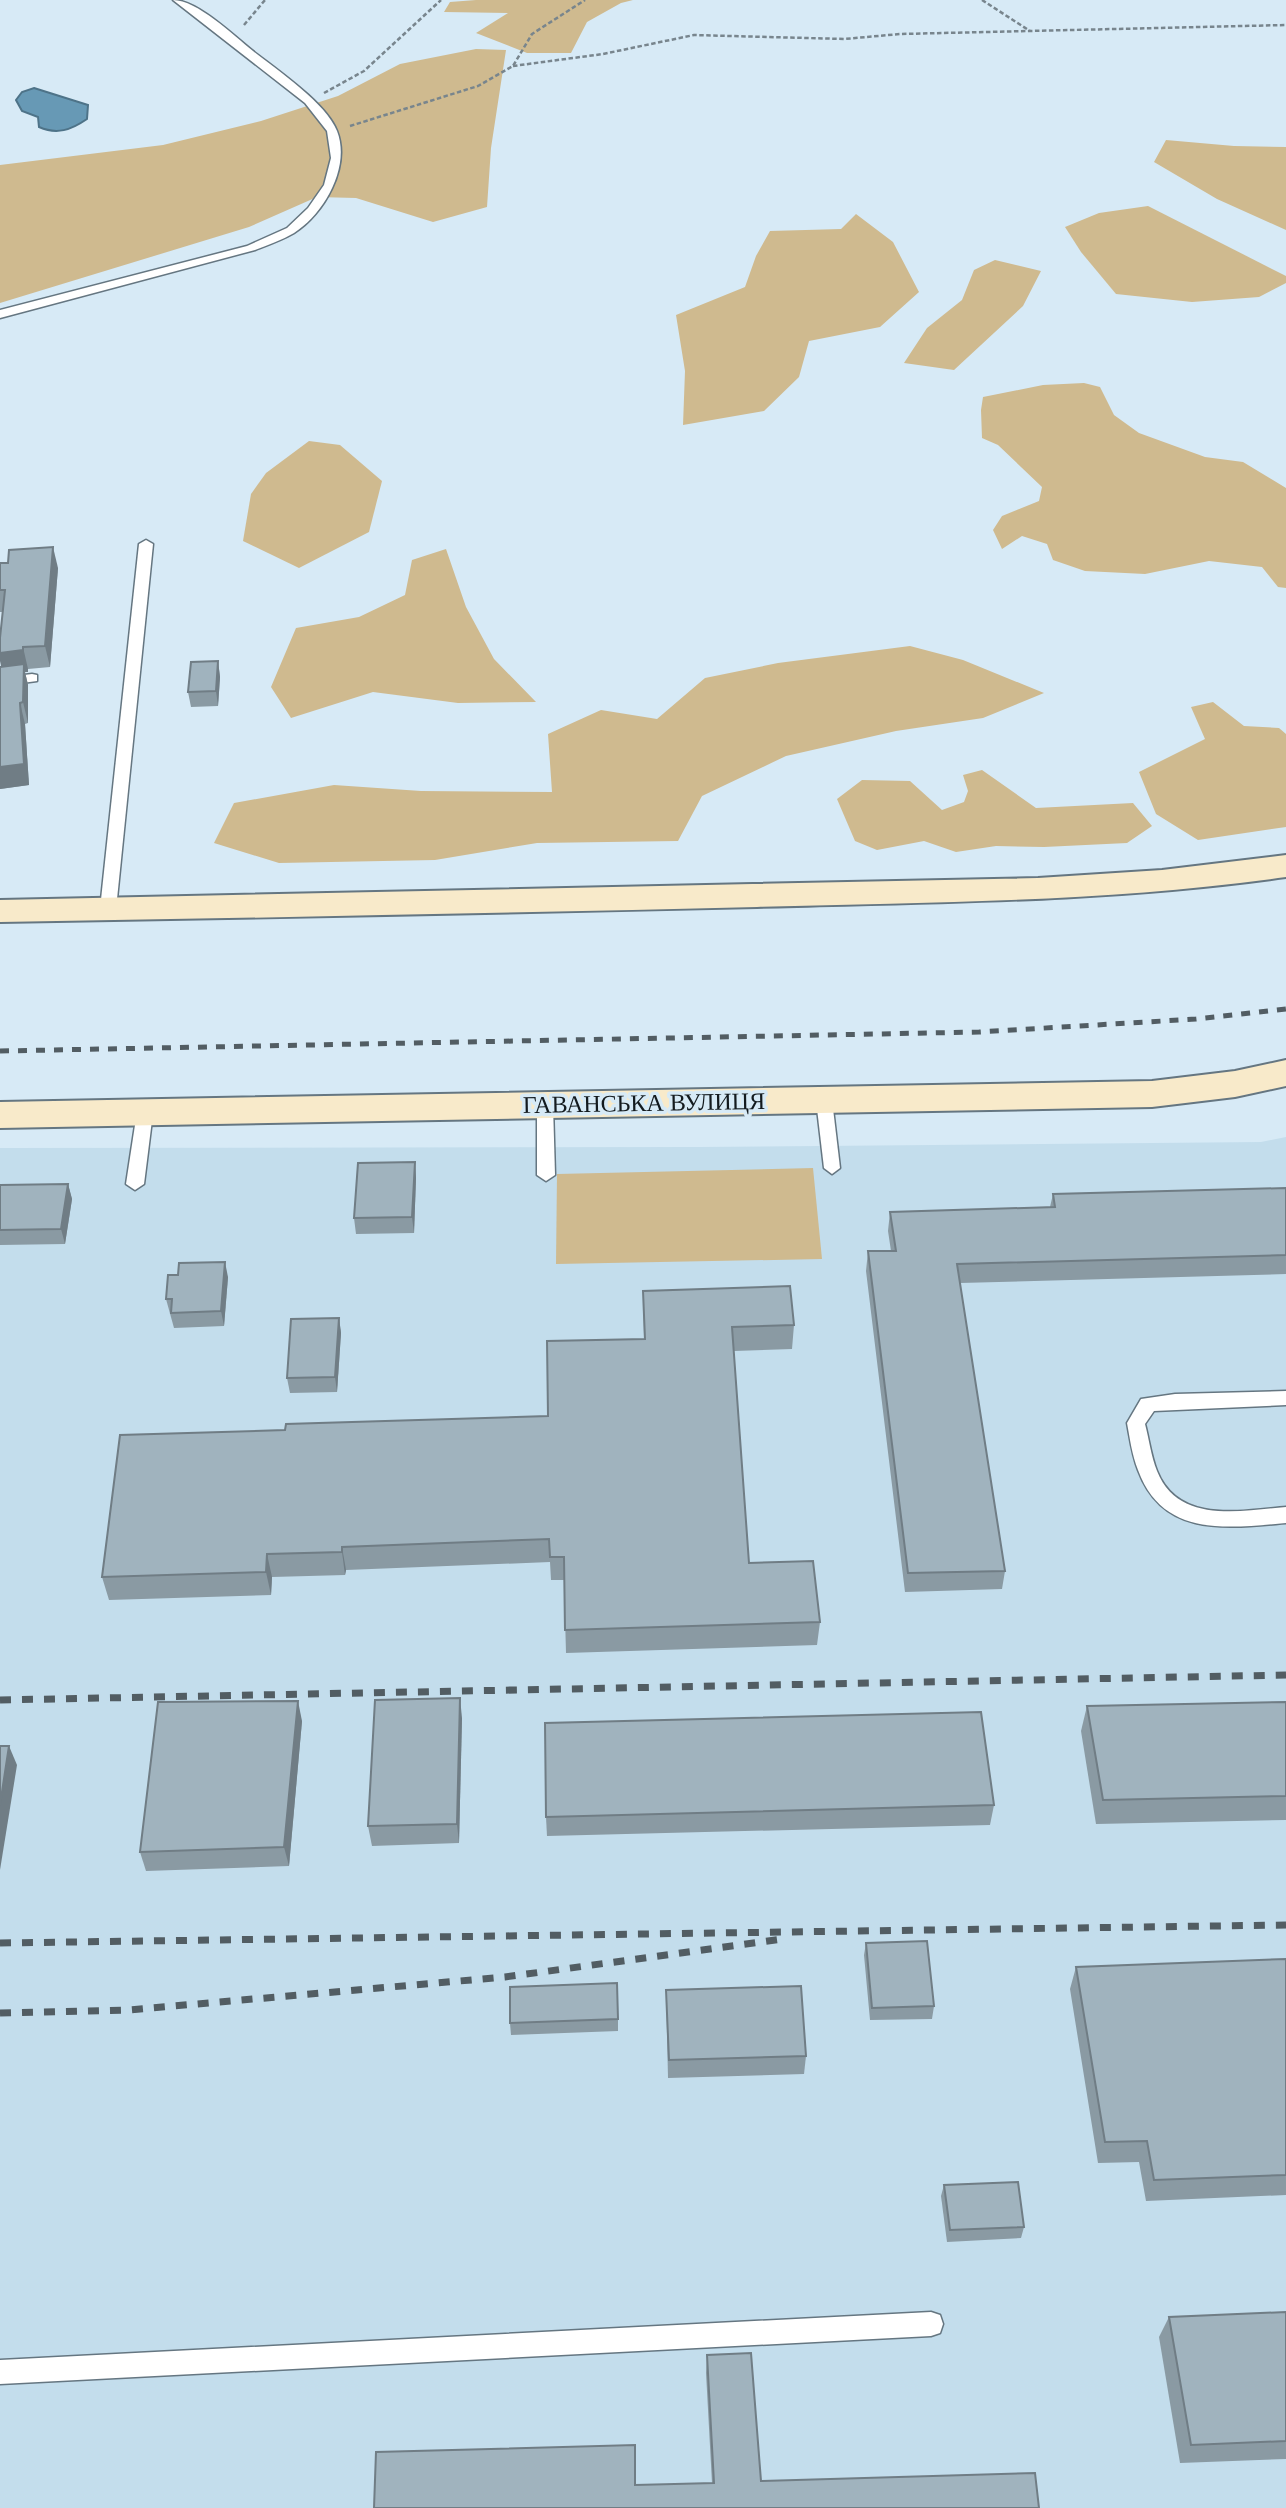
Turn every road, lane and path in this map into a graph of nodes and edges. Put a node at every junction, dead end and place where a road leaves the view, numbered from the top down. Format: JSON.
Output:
{"nodes":[{"id":1,"x":178,"y":0,"type":"edge"},
{"id":2,"x":265,"y":0,"type":"edge"},
{"id":3,"x":441,"y":0,"type":"edge"},
{"id":4,"x":585,"y":0,"type":"edge"},
{"id":5,"x":982,"y":0,"type":"edge"},
{"id":6,"x":1286,"y":25,"type":"edge"},
{"id":7,"x":1031,"y":31,"type":"junction"},
{"id":8,"x":232,"y":39,"type":"junction"},
{"id":9,"x":513,"y":66,"type":"junction"},
{"id":10,"x":309,"y":101,"type":"junction"},
{"id":11,"x":332,"y":131,"type":"junction"},
{"id":12,"x":0,"y":314,"type":"edge"},
{"id":13,"x":146,"y":544,"type":"dead end"},
{"id":14,"x":32,"y":678,"type":"dead end"},
{"id":15,"x":0,"y":682,"type":"edge"},
{"id":16,"x":1286,"y":866,"type":"edge"},
{"id":17,"x":108,"y":909,"type":"junction"},
{"id":18,"x":0,"y":911,"type":"edge"},
{"id":19,"x":1286,"y":1073,"type":"edge"},
{"id":20,"x":824,"y":1100,"type":"junction"},
{"id":21,"x":545,"y":1105,"type":"junction"},
{"id":22,"x":145,"y":1112,"type":"junction"},
{"id":23,"x":0,"y":1115,"type":"edge"},
{"id":24,"x":832,"y":1168,"type":"dead end"},
{"id":25,"x":546,"y":1175,"type":"dead end"},
{"id":26,"x":135,"y":1184,"type":"dead end"},
{"id":27,"x":1286,"y":1398,"type":"edge"},
{"id":28,"x":1286,"y":1515,"type":"edge"},
{"id":29,"x":931,"y":2324,"type":"dead end"},
{"id":30,"x":0,"y":2372,"type":"edge"}],
"edges":[{"from":1,"to":8,"type":"lane"},
{"from":2,"to":8,"type":"path"},
{"from":3,"to":10,"type":"path"},
{"from":4,"to":9,"type":"path"},
{"from":5,"to":7,"type":"path"},
{"from":6,"to":7,"type":"path"},
{"from":7,"to":9,"type":"path"},
{"from":8,"to":10,"type":"lane"},
{"from":9,"to":11,"type":"path"},
{"from":10,"to":11,"type":"lane"},
{"from":11,"to":12,"type":"lane"},
{"from":13,"to":17,"type":"lane"},
{"from":14,"to":15,"type":"lane"},
{"from":16,"to":17,"type":"main road"},
{"from":17,"to":18,"type":"main road"},
{"from":19,"to":20,"type":"main road","name":"ГАВАНСЬКА ВУЛИЦЯ"},
{"from":20,"to":21,"type":"main road","name":"ГАВАНСЬКА ВУЛИЦЯ"},
{"from":20,"to":24,"type":"lane"},
{"from":21,"to":22,"type":"main road","name":"ГАВАНСЬКА ВУЛИЦЯ"},
{"from":21,"to":25,"type":"lane"},
{"from":22,"to":23,"type":"main road","name":"ГАВАНСЬКА ВУЛИЦЯ"},
{"from":22,"to":26,"type":"lane"},
{"from":27,"to":28,"type":"lane"},
{"from":29,"to":30,"type":"lane"}]}
